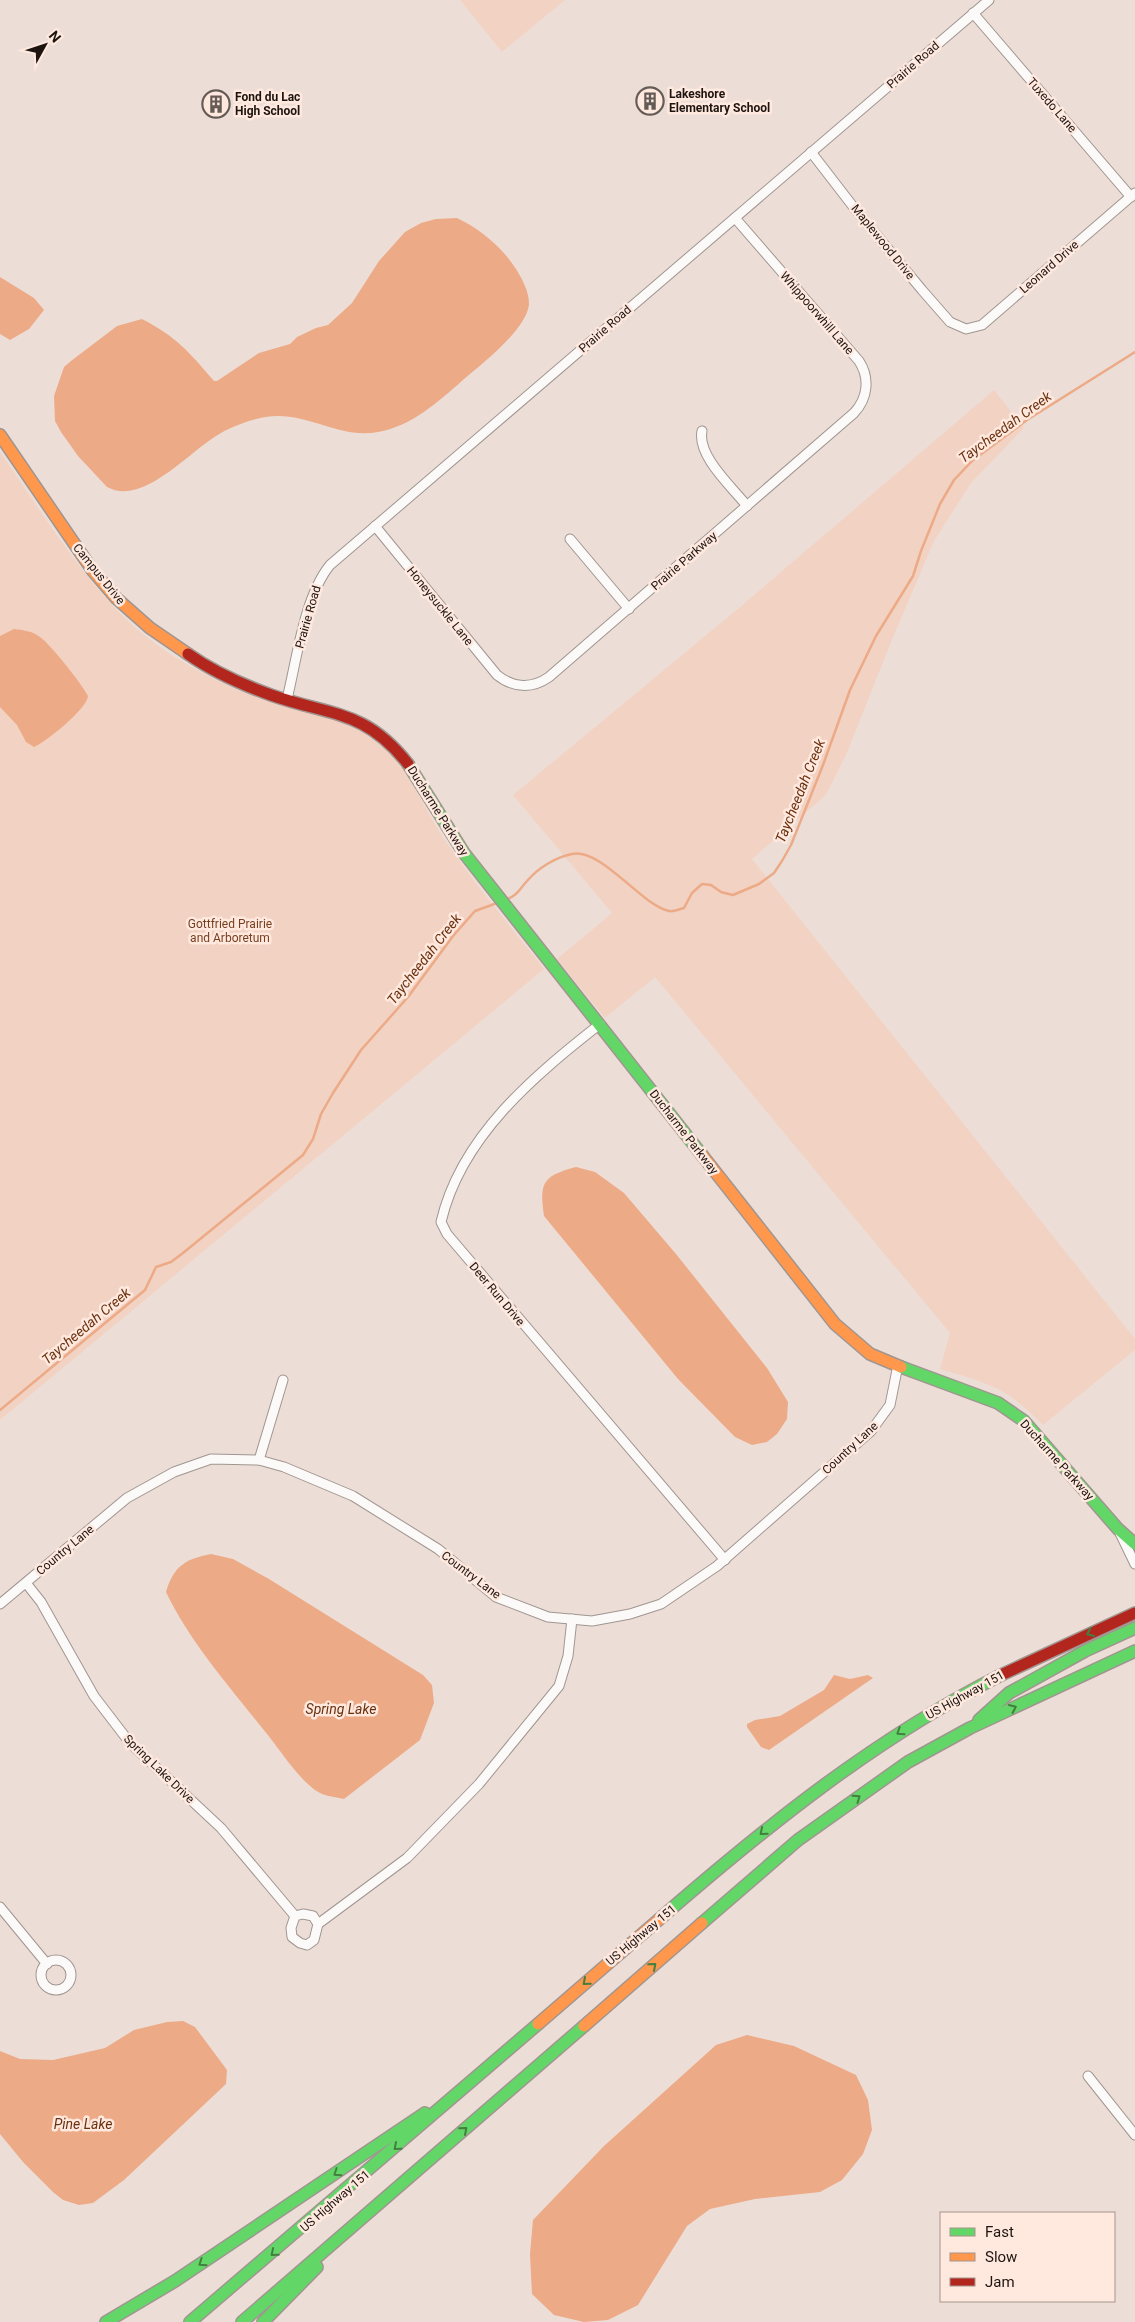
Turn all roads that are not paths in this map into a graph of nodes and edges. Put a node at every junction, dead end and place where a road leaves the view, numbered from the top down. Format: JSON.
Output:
{"nodes":[{"id":1,"x":989,"y":0,"type":"edge"},
{"id":2,"x":974,"y":13,"type":"junction"},
{"id":3,"x":812,"y":152,"type":"junction"},
{"id":4,"x":1133,"y":195,"type":"edge"},
{"id":5,"x":735,"y":218,"type":"junction"},
{"id":6,"x":959,"y":327,"type":"joint"},
{"id":7,"x":851,"y":416,"type":"joint"},
{"id":8,"x":702,"y":430,"type":"dead end"},
{"id":9,"x":0,"y":436,"type":"edge"},
{"id":10,"x":747,"y":506,"type":"junction"},
{"id":11,"x":375,"y":526,"type":"junction"},
{"id":12,"x":570,"y":539,"type":"dead end"},
{"id":13,"x":629,"y":609,"type":"junction"},
{"id":14,"x":508,"y":682,"type":"joint"},
{"id":15,"x":287,"y":699,"type":"junction"},
{"id":16,"x":600,"y":1024,"type":"junction"},
{"id":17,"x":898,"y":1366,"type":"junction"},
{"id":18,"x":283,"y":1380,"type":"dead end"},
{"id":19,"x":259,"y":1460,"type":"junction"},
{"id":20,"x":1118,"y":1528,"type":"junction"},
{"id":21,"x":1135,"y":1544,"type":"edge"},
{"id":22,"x":724,"y":1560,"type":"junction"},
{"id":23,"x":1135,"y":1564,"type":"edge"},
{"id":24,"x":26,"y":1583,"type":"junction"},
{"id":25,"x":0,"y":1604,"type":"edge"},
{"id":26,"x":1135,"y":1613,"type":"edge"},
{"id":27,"x":572,"y":1620,"type":"junction"},
{"id":28,"x":1135,"y":1628,"type":"edge"},
{"id":29,"x":1135,"y":1651,"type":"edge"},
{"id":30,"x":970,"y":1728,"type":"junction"},
{"id":31,"x":0,"y":1907,"type":"edge"},
{"id":32,"x":295,"y":1916,"type":"junction"},
{"id":33,"x":318,"y":1924,"type":"junction"},
{"id":34,"x":47,"y":1964,"type":"dead end"},
{"id":35,"x":478,"y":2076,"type":"junction"},
{"id":36,"x":1088,"y":2076,"type":"dead end"},
{"id":37,"x":1135,"y":2135,"type":"edge"},
{"id":38,"x":384,"y":2200,"type":"junction"},
{"id":39,"x":106,"y":2322,"type":"edge"},
{"id":40,"x":190,"y":2322,"type":"edge"},
{"id":41,"x":242,"y":2322,"type":"edge"},
{"id":42,"x":263,"y":2322,"type":"edge"}],
"edges":[{"from":1,"to":2,"type":"street","name":"Prairie Road"},
{"from":2,"to":3,"type":"street","name":"Prairie Road"},
{"from":2,"to":4,"type":"street","name":"Tuxedo Lane"},
{"from":3,"to":5,"type":"street","name":"Prairie Road"},
{"from":3,"to":6,"type":"street","name":"Maplewood Drive"},
{"from":4,"to":6,"type":"street","name":"Leonard Drive"},
{"from":5,"to":7,"type":"street","name":"Whippoorwhill Lane"},
{"from":5,"to":11,"type":"street","name":"Prairie Road"},
{"from":7,"to":10,"type":"street","name":"Prairie Parkway"},
{"from":8,"to":10,"type":"street"},
{"from":9,"to":15,"type":"main road","name":"Campus Drive"},
{"from":10,"to":13,"type":"street","name":"Prairie Parkway"},
{"from":11,"to":14,"type":"street","name":"Honeysuckle Lane"},
{"from":11,"to":15,"type":"street","name":"Prairie Road"},
{"from":12,"to":13,"type":"street"},
{"from":13,"to":14,"type":"street","name":"Prairie Parkway"},
{"from":15,"to":16,"type":"main road","name":"Ducharme Parkway"},
{"from":16,"to":17,"type":"main road","name":"Ducharme Parkway"},
{"from":16,"to":22,"type":"street","name":"Deer Run Drive"},
{"from":17,"to":20,"type":"main road","name":"Ducharme Parkway"},
{"from":17,"to":22,"type":"street","name":"Country Lane"},
{"from":18,"to":19,"type":"street"},
{"from":19,"to":24,"type":"street","name":"Country Lane"},
{"from":19,"to":27,"type":"street","name":"Country Lane"},
{"from":20,"to":21,"type":"main road","name":"Ducharme Parkway"},
{"from":20,"to":23,"type":"street","name":"Ducharme Parkway"},
{"from":22,"to":27,"type":"street","name":"Country Lane"},
{"from":24,"to":25,"type":"street","name":"Country Lane"},
{"from":24,"to":32,"type":"street","name":"Spring Lake Drive"},
{"from":26,"to":35,"type":"main road","name":"US Highway 151","one_way":true},
{"from":27,"to":33,"type":"street"},
{"from":28,"to":30,"type":"main road"},
{"from":30,"to":29,"type":"main road","one_way":true},
{"from":38,"to":30,"type":"main road","one_way":true},
{"from":31,"to":34,"type":"street"},
{"from":32,"to":33,"type":"street"},
{"from":32,"to":33,"type":"street"},
{"from":35,"to":39,"type":"main road","one_way":true},
{"from":35,"to":40,"type":"main road","name":"US Highway 151","one_way":true},
{"from":36,"to":37,"type":"street"},
{"from":38,"to":41,"type":"main road"},
{"from":38,"to":42,"type":"main road"}]}
